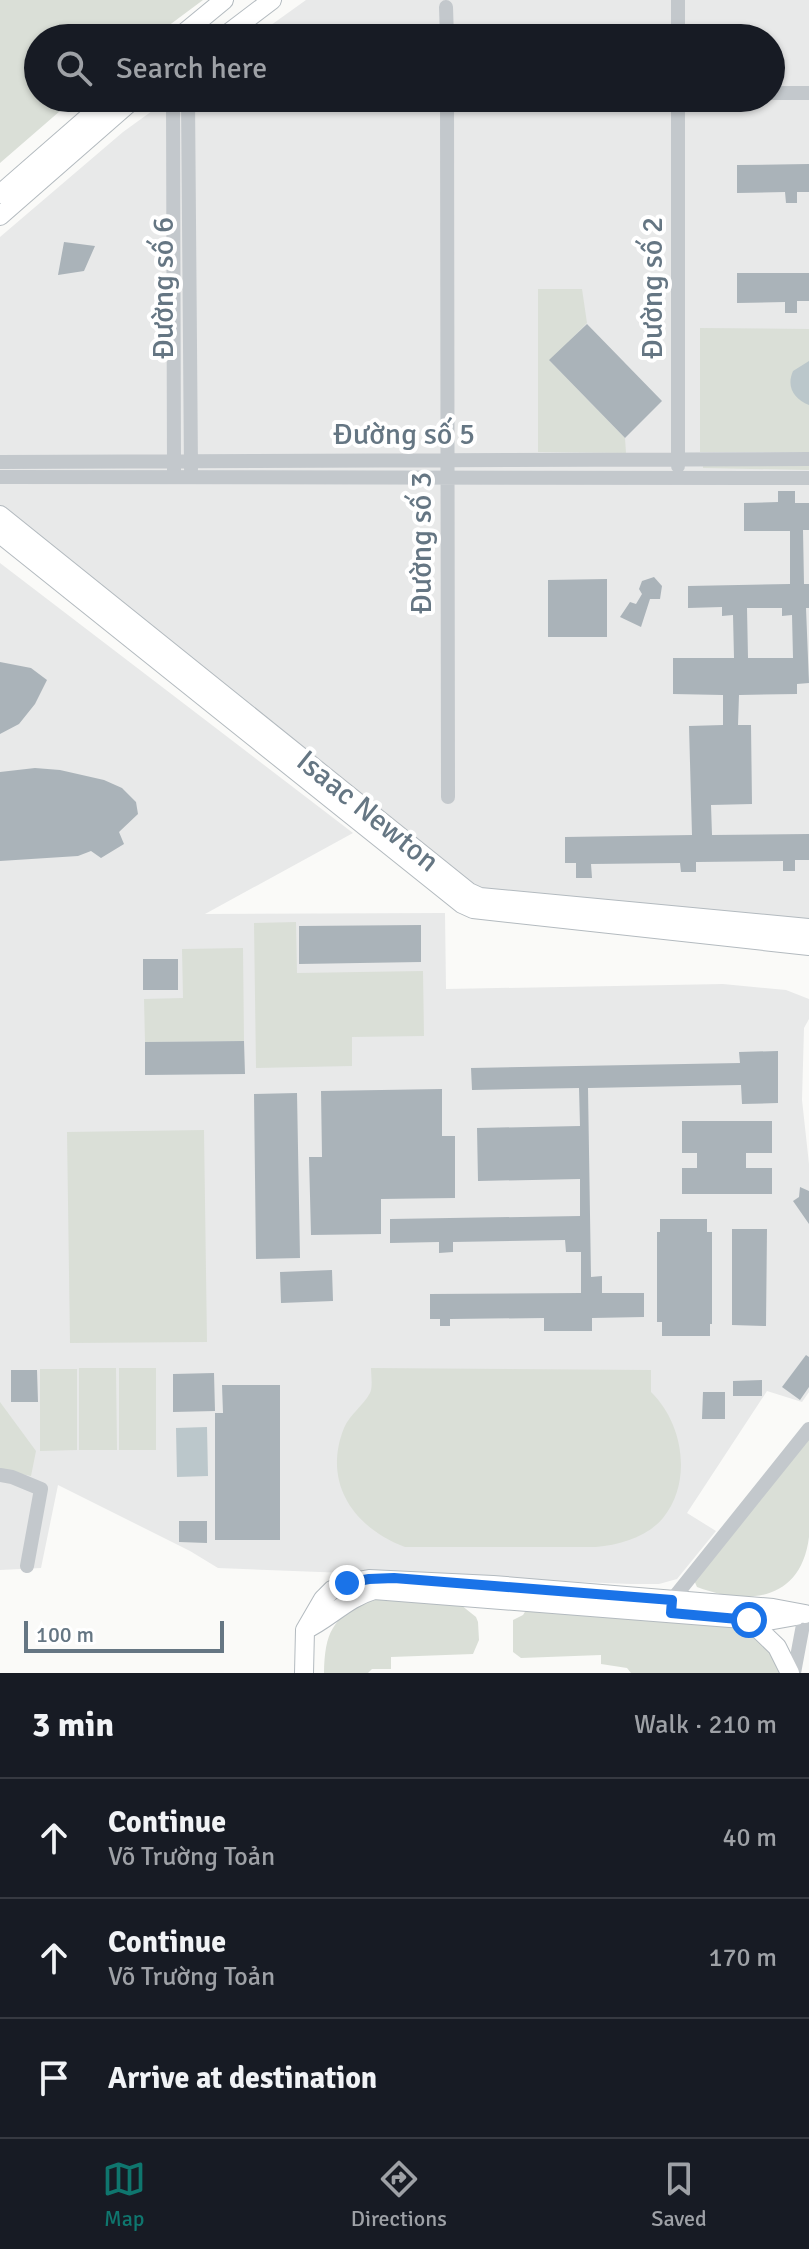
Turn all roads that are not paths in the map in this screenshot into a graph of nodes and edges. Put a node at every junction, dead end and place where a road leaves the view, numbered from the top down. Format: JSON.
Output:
{"nodes":[{"id":1,"x":224,"y":0,"type":"edge"},
{"id":2,"x":272,"y":0,"type":"edge"},
{"id":3,"x":678,"y":0,"type":"edge"},
{"id":4,"x":446,"y":7,"type":"dead end"},
{"id":5,"x":197,"y":24,"type":"edge"},
{"id":6,"x":240,"y":24,"type":"edge"},
{"id":7,"x":447,"y":24,"type":"edge"},
{"id":8,"x":678,"y":24,"type":"edge"},
{"id":9,"x":785,"y":93,"type":"edge"},
{"id":10,"x":809,"y":93,"type":"edge"},
{"id":11,"x":94,"y":112,"type":"edge"},
{"id":12,"x":119,"y":112,"type":"edge"},
{"id":13,"x":173,"y":112,"type":"edge"},
{"id":14,"x":188,"y":112,"type":"edge"},
{"id":15,"x":447,"y":112,"type":"edge"},
{"id":16,"x":678,"y":112,"type":"edge"},
{"id":17,"x":0,"y":194,"type":"edge"},
{"id":18,"x":0,"y":216,"type":"edge"},
{"id":19,"x":678,"y":459,"type":"junction"},
{"id":20,"x":809,"y":459,"type":"edge"},
{"id":21,"x":447,"y":460,"type":"junction"},
{"id":22,"x":174,"y":461,"type":"junction"},
{"id":23,"x":191,"y":461,"type":"junction"},
{"id":24,"x":0,"y":462,"type":"edge"},
{"id":25,"x":0,"y":477,"type":"edge"},
{"id":26,"x":174,"y":477,"type":"junction"},
{"id":27,"x":191,"y":477,"type":"junction"},
{"id":28,"x":447,"y":477,"type":"junction"},
{"id":29,"x":678,"y":478,"type":"junction"},
{"id":30,"x":809,"y":478,"type":"edge"},
{"id":31,"x":0,"y":515,"type":"edge"},
{"id":32,"x":0,"y":534,"type":"edge"},
{"id":33,"x":448,"y":797,"type":"dead end"},
{"id":34,"x":809,"y":928,"type":"edge"},
{"id":35,"x":809,"y":946,"type":"edge"},
{"id":36,"x":809,"y":1429,"type":"edge"},
{"id":37,"x":0,"y":1475,"type":"edge"},
{"id":38,"x":27,"y":1566,"type":"dead end"},
{"id":39,"x":672,"y":1607,"type":"junction"},
{"id":40,"x":808,"y":1609,"type":"edge"},
{"id":41,"x":749,"y":1620,"type":"junction"},
{"id":42,"x":304,"y":1673,"type":"edge"},
{"id":43,"x":792,"y":1673,"type":"edge"}],
"edges":[{"from":1,"to":5,"type":"street"},
{"from":2,"to":6,"type":"street"},
{"from":3,"to":8,"type":"street"},
{"from":4,"to":7,"type":"street"},
{"from":9,"to":10,"type":"street"},
{"from":11,"to":17,"type":"street"},
{"from":12,"to":18,"type":"street"},
{"from":13,"to":22,"type":"street","name":"Đường số 6"},
{"from":14,"to":23,"type":"street","name":"Đường số 6"},
{"from":15,"to":21,"type":"street","name":"Đường số 3"},
{"from":16,"to":19,"type":"street","name":"Đường số 2"},
{"from":19,"to":20,"type":"street","name":"Đường số 5"},
{"from":19,"to":21,"type":"street","name":"Đường số 5"},
{"from":19,"to":29,"type":"street","name":"Đường số 2"},
{"from":21,"to":23,"type":"street","name":"Đường số 5"},
{"from":21,"to":28,"type":"street","name":"Đường số 3"},
{"from":22,"to":23,"type":"street","name":"Đường số 5"},
{"from":22,"to":24,"type":"street","name":"Đường số 5"},
{"from":22,"to":26,"type":"street","name":"Đường số 6"},
{"from":23,"to":27,"type":"street","name":"Đường số 6"},
{"from":25,"to":26,"type":"street","name":"Đường số 5"},
{"from":26,"to":27,"type":"street","name":"Đường số 5"},
{"from":27,"to":28,"type":"street","name":"Đường số 5"},
{"from":28,"to":29,"type":"street","name":"Đường số 5"},
{"from":28,"to":33,"type":"street","name":"Đường số 3"},
{"from":29,"to":30,"type":"street","name":"Đường số 5"},
{"from":31,"to":34,"type":"street","name":"Isaac Newton"},
{"from":32,"to":35,"type":"street","name":"Isaac Newton"},
{"from":36,"to":39,"type":"street"},
{"from":37,"to":38,"type":"street"},
{"from":39,"to":40,"type":"street"},
{"from":39,"to":41,"type":"street"},
{"from":39,"to":42,"type":"street"},
{"from":40,"to":41,"type":"street"},
{"from":40,"to":43,"type":"street"},
{"from":41,"to":43,"type":"street"}]}
